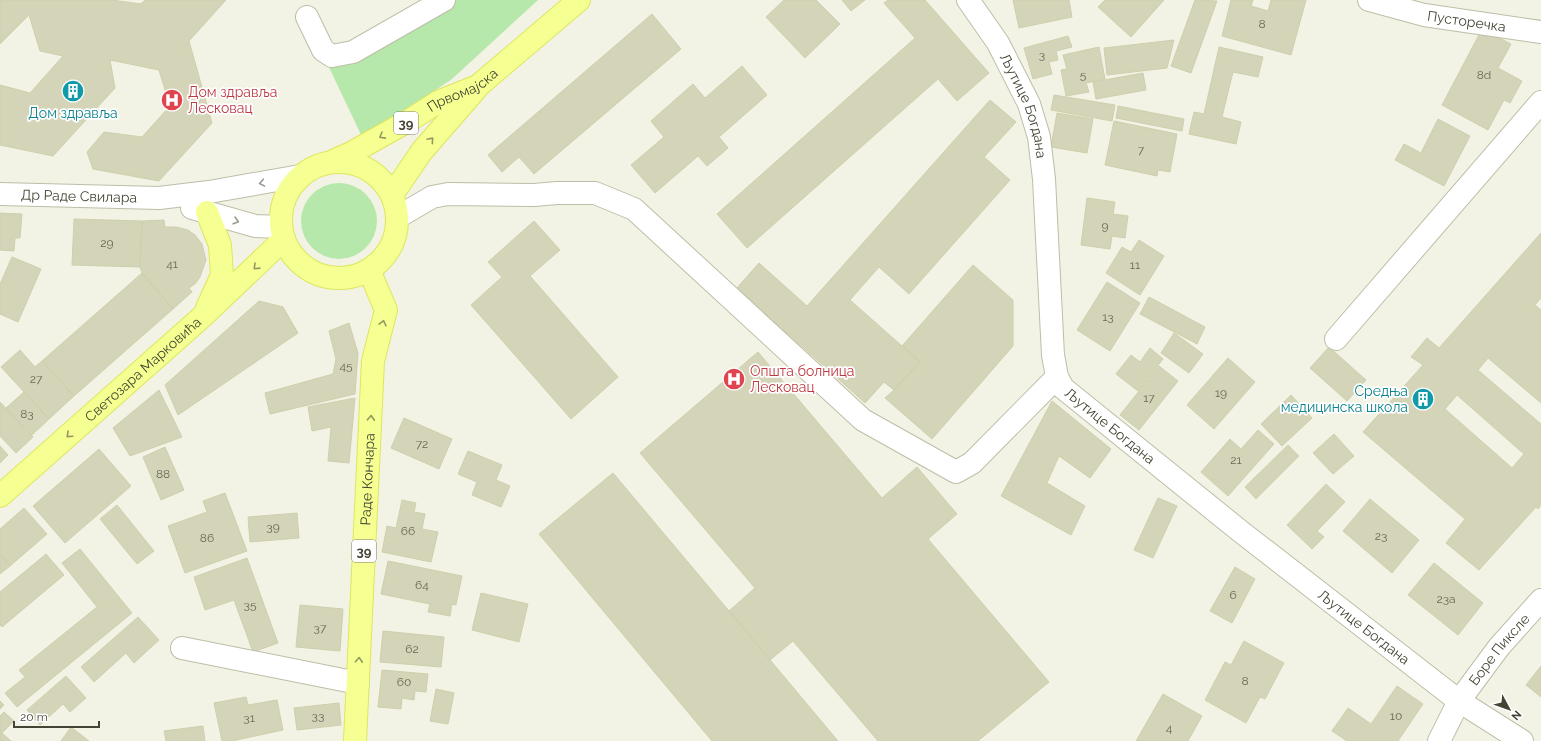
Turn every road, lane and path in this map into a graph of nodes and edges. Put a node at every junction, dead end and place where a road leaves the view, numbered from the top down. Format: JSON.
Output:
{"nodes":[{"id":1,"x":444,"y":0,"type":"edge"},
{"id":2,"x":579,"y":0,"type":"edge"},
{"id":3,"x":968,"y":0,"type":"edge"},
{"id":4,"x":1369,"y":0,"type":"edge"},
{"id":5,"x":307,"y":17,"type":"dead end"},
{"id":6,"x":1541,"y":32,"type":"edge"},
{"id":7,"x":478,"y":86,"type":"junction"},
{"id":8,"x":1541,"y":102,"type":"edge"},
{"id":9,"x":333,"y":161,"type":"junction"},
{"id":10,"x":300,"y":176,"type":"junction"},
{"id":11,"x":391,"y":192,"type":"junction"},
{"id":12,"x":0,"y":194,"type":"edge"},
{"id":13,"x":159,"y":198,"type":"junction"},
{"id":14,"x":206,"y":212,"type":"junction"},
{"id":15,"x":398,"y":216,"type":"junction"},
{"id":16,"x":282,"y":233,"type":"junction"},
{"id":17,"x":369,"y":270,"type":"junction"},
{"id":18,"x":203,"y":316,"type":"junction"},
{"id":19,"x":1336,"y":339,"type":"dead end"},
{"id":20,"x":1057,"y":377,"type":"junction"},
{"id":21,"x":0,"y":496,"type":"edge"},
{"id":22,"x":1541,"y":600,"type":"edge"},
{"id":23,"x":182,"y":648,"type":"dead end"},
{"id":24,"x":358,"y":683,"type":"junction"},
{"id":25,"x":1459,"y":701,"type":"junction"},
{"id":26,"x":355,"y":741,"type":"edge"},
{"id":27,"x":1439,"y":741,"type":"edge"},
{"id":28,"x":1522,"y":741,"type":"edge"}],
"edges":[{"from":1,"to":5,"type":"street"},
{"from":2,"to":7,"type":"main road","name":"Првомајска","number":"39"},
{"from":3,"to":20,"type":"street","name":"Љутице Богдана"},
{"from":4,"to":6,"type":"street","name":"Пусторечка"},
{"from":7,"to":9,"type":"main road","name":"Првомајска","number":"39","one_way":true},
{"from":11,"to":7,"type":"main road","one_way":true},
{"from":8,"to":19,"type":"street"},
{"from":9,"to":10,"type":"main road"},
{"from":9,"to":11,"type":"main road"},
{"from":10,"to":13,"type":"street","one_way":true},
{"from":10,"to":16,"type":"main road"},
{"from":11,"to":15,"type":"main road"},
{"from":12,"to":13,"type":"street","name":"Др Раде Свилара"},
{"from":13,"to":14,"type":"street"},
{"from":14,"to":16,"type":"street","one_way":true},
{"from":14,"to":18,"type":"main road"},
{"from":15,"to":17,"type":"main road"},
{"from":15,"to":20,"type":"street"},
{"from":16,"to":17,"type":"main road"},
{"from":16,"to":18,"type":"main road","name":"Светозара Марковића","one_way":true},
{"from":24,"to":17,"type":"main road","name":"Раде Кончара","number":"39","one_way":true},
{"from":18,"to":21,"type":"main road","name":"Светозара Марковића","one_way":true},
{"from":20,"to":25,"type":"street","name":"Љутице Богдана"},
{"from":22,"to":25,"type":"street","name":"Боре Пиксле"},
{"from":23,"to":24,"type":"street"},
{"from":24,"to":26,"type":"main road","name":"Раде Кончара","number":"39"},
{"from":25,"to":27,"type":"street"},
{"from":25,"to":28,"type":"street","name":"Љутице Богдана"}]}
